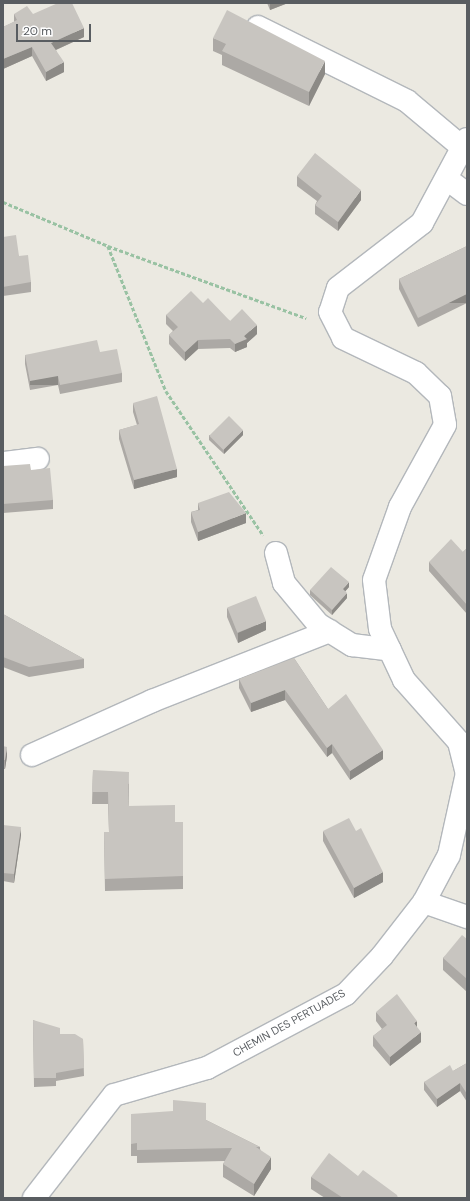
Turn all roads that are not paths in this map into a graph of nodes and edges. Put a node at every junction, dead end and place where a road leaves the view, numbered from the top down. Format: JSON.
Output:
{"nodes":[{"id":1,"x":245,"y":21,"type":"edge"},
{"id":2,"x":465,"y":143,"type":"edge"},
{"id":3,"x":447,"y":179,"type":"junction"},
{"id":4,"x":467,"y":194,"type":"edge"},
{"id":5,"x":38,"y":459,"type":"dead end"},
{"id":6,"x":3,"y":463,"type":"edge"},
{"id":7,"x":276,"y":553,"type":"road end"},
{"id":8,"x":330,"y":631,"type":"junction"},
{"id":9,"x":390,"y":650,"type":"junction"},
{"id":10,"x":32,"y":755,"type":"dead end"},
{"id":11,"x":467,"y":773,"type":"edge"},
{"id":12,"x":424,"y":902,"type":"junction"},
{"id":13,"x":467,"y":917,"type":"edge"},
{"id":14,"x":34,"y":1198,"type":"edge"}],
"edges":[{"from":1,"to":2,"type":"street"},
{"from":2,"to":3,"type":"street","name":"CHEMIN DES PERTUADES"},
{"from":3,"to":4,"type":"street"},
{"from":3,"to":9,"type":"street","name":"CHEMIN DES PERTUADES"},
{"from":5,"to":6,"type":"street"},
{"from":7,"to":8,"type":"street"},
{"from":8,"to":9,"type":"street"},
{"from":8,"to":10,"type":"street"},
{"from":9,"to":11,"type":"street","name":"CHEMIN DES PERTUADES"},
{"from":11,"to":12,"type":"street","name":"CHEMIN DES PERTUADES"},
{"from":12,"to":13,"type":"street"},
{"from":12,"to":14,"type":"street","name":"CHEMIN DES PERTUADES"}]}
